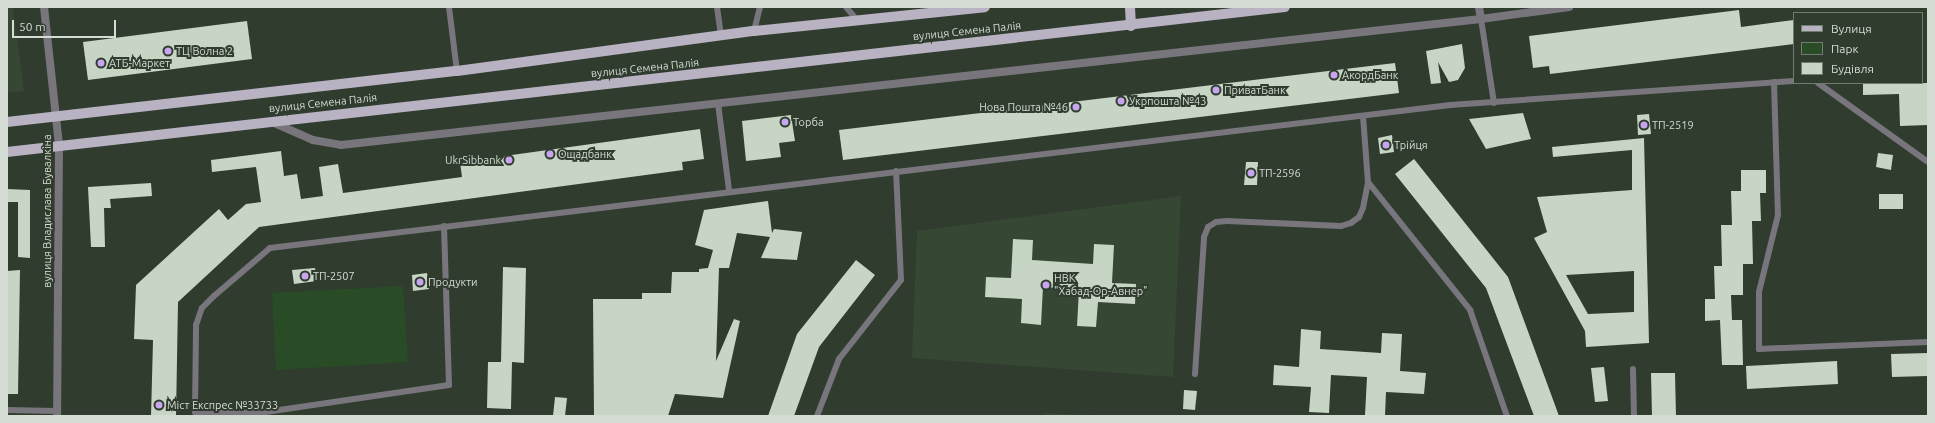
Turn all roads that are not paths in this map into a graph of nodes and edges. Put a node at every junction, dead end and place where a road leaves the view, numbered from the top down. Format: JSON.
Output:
{"nodes":[{"id":1,"x":44,"y":7,"type":"edge"},
{"id":2,"x":449,"y":7,"type":"edge"},
{"id":3,"x":717,"y":7,"type":"edge"},
{"id":4,"x":760,"y":7,"type":"edge"},
{"id":5,"x":846,"y":7,"type":"edge"},
{"id":6,"x":985,"y":7,"type":"edge"},
{"id":7,"x":1130,"y":7,"type":"edge"},
{"id":8,"x":1285,"y":7,"type":"edge"},
{"id":9,"x":1479,"y":7,"type":"edge"},
{"id":10,"x":1569,"y":7,"type":"edge"},
{"id":11,"x":856,"y":19,"type":"junction"},
{"id":12,"x":1481,"y":19,"type":"junction"},
{"id":13,"x":1131,"y":26,"type":"junction"},
{"id":14,"x":754,"y":31,"type":"junction"},
{"id":15,"x":722,"y":36,"type":"junction"},
{"id":16,"x":457,"y":71,"type":"junction"},
{"id":17,"x":1793,"y":81,"type":"edge"},
{"id":18,"x":1774,"y":82,"type":"junction"},
{"id":19,"x":1819,"y":84,"type":"edge"},
{"id":20,"x":718,"y":103,"type":"junction"},
{"id":21,"x":1494,"y":103,"type":"junction"},
{"id":22,"x":56,"y":115,"type":"junction"},
{"id":23,"x":1363,"y":116,"type":"junction"},
{"id":24,"x":269,"y":121,"type":"junction"},
{"id":25,"x":7,"y":122,"type":"edge"},
{"id":26,"x":59,"y":145,"type":"junction"},
{"id":27,"x":7,"y":152,"type":"edge"},
{"id":28,"x":1928,"y":162,"type":"edge"},
{"id":29,"x":896,"y":171,"type":"junction"},
{"id":30,"x":1368,"y":182,"type":"junction"},
{"id":31,"x":729,"y":190,"type":"junction"},
{"id":32,"x":444,"y":226,"type":"junction"},
{"id":33,"x":1928,"y":342,"type":"edge"},
{"id":34,"x":1633,"y":369,"type":"dead end"},
{"id":35,"x":1194,"y":374,"type":"dead end"},
{"id":36,"x":7,"y":410,"type":"edge"},
{"id":37,"x":57,"y":414,"type":"edge"},
{"id":38,"x":259,"y":415,"type":"edge"},
{"id":39,"x":817,"y":416,"type":"edge"},
{"id":40,"x":1507,"y":416,"type":"edge"},
{"id":41,"x":1634,"y":416,"type":"edge"}],
"edges":[{"from":1,"to":22,"type":"street","name":"вулиця Владислава Бувалкіна"},
{"from":2,"to":16,"type":"lane"},
{"from":3,"to":15,"type":"lane"},
{"from":4,"to":14,"type":"lane"},
{"from":5,"to":11,"type":"lane"},
{"from":6,"to":11,"type":"main road","name":"вулиця Семена Палія"},
{"from":7,"to":13,"type":"main road"},
{"from":8,"to":13,"type":"main road","name":"вулиця Семена Палія"},
{"from":9,"to":12,"type":"street"},
{"from":10,"to":12,"type":"street"},
{"from":11,"to":14,"type":"main road","name":"вулиця Семена Палія"},
{"from":12,"to":20,"type":"street"},
{"from":12,"to":21,"type":"lane"},
{"from":13,"to":24,"type":"main road","name":"вулиця Семена Палія"},
{"from":14,"to":15,"type":"main road","name":"вулиця Семена Палія"},
{"from":15,"to":16,"type":"main road","name":"вулиця Семена Палія"},
{"from":16,"to":22,"type":"main road","name":"вулиця Семена Палія"},
{"from":17,"to":18,"type":"lane"},
{"from":18,"to":21,"type":"lane"},
{"from":18,"to":33,"type":"lane"},
{"from":19,"to":28,"type":"lane"},
{"from":20,"to":24,"type":"street"},
{"from":20,"to":31,"type":"lane"},
{"from":21,"to":23,"type":"lane"},
{"from":22,"to":25,"type":"main road","name":"вулиця Семена Палія"},
{"from":22,"to":26,"type":"street","name":"вулиця Владислава Бувалкіна"},
{"from":23,"to":29,"type":"lane"},
{"from":23,"to":30,"type":"lane"},
{"from":24,"to":26,"type":"main road","name":"вулиця Семена Палія"},
{"from":26,"to":27,"type":"main road","name":"вулиця Семена Палія"},
{"from":26,"to":37,"type":"street","name":"вулиця Владислава Бувалкіна"},
{"from":29,"to":31,"type":"lane"},
{"from":29,"to":39,"type":"lane"},
{"from":30,"to":35,"type":"lane"},
{"from":30,"to":40,"type":"lane"},
{"from":31,"to":32,"type":"lane"},
{"from":32,"to":38,"type":"lane"},
{"from":32,"to":38,"type":"lane"},
{"from":34,"to":41,"type":"lane"},
{"from":36,"to":37,"type":"lane"}]}
